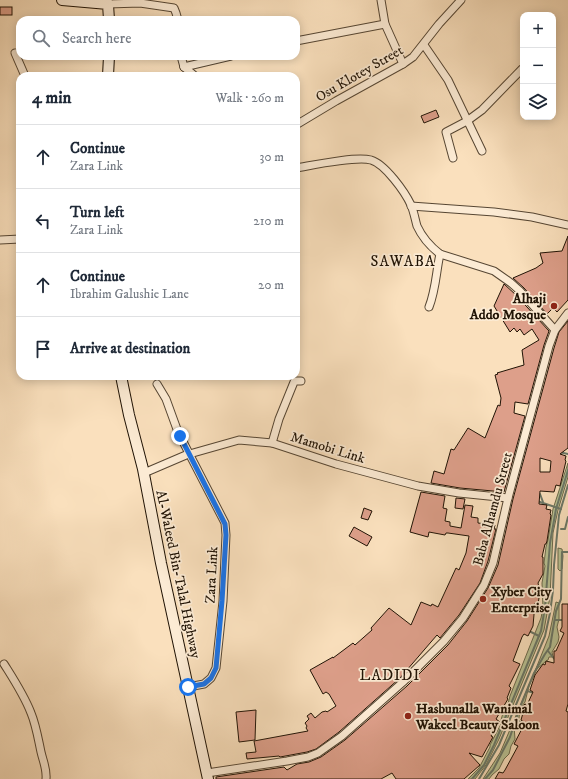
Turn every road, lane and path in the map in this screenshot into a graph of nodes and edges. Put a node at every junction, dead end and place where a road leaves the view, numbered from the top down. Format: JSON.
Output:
{"nodes":[{"id":1,"x":62,"y":0,"type":"edge"},
{"id":2,"x":381,"y":0,"type":"edge"},
{"id":3,"x":461,"y":0,"type":"edge"},
{"id":4,"x":108,"y":4,"type":"junction"},
{"id":5,"x":109,"y":16,"type":"edge"},
{"id":6,"x":177,"y":16,"type":"edge"},
{"id":7,"x":385,"y":24,"type":"junction"},
{"id":8,"x":300,"y":39,"type":"edge"},
{"id":9,"x":424,"y":45,"type":"junction"},
{"id":10,"x":18,"y":60,"type":"edge"},
{"id":11,"x":109,"y":60,"type":"edge"},
{"id":12,"x":182,"y":60,"type":"edge"},
{"id":13,"x":214,"y":60,"type":"edge"},
{"id":14,"x":403,"y":64,"type":"junction"},
{"id":15,"x":184,"y":67,"type":"junction"},
{"id":16,"x":520,"y":71,"type":"edge"},
{"id":17,"x":23,"y":72,"type":"edge"},
{"id":18,"x":108,"y":72,"type":"edge"},
{"id":19,"x":190,"y":72,"type":"edge"},
{"id":20,"x":467,"y":121,"type":"junction"},
{"id":21,"x":300,"y":123,"type":"edge"},
{"id":22,"x":482,"y":151,"type":"dead end"},
{"id":23,"x":453,"y":158,"type":"dead end"},
{"id":24,"x":300,"y":167,"type":"edge"},
{"id":25,"x":411,"y":206,"type":"junction"},
{"id":26,"x":568,"y":225,"type":"edge"},
{"id":27,"x":16,"y":239,"type":"edge"},
{"id":28,"x":0,"y":240,"type":"edge"},
{"id":29,"x":440,"y":254,"type":"junction"},
{"id":30,"x":429,"y":307,"type":"dead end"},
{"id":31,"x":568,"y":313,"type":"edge"},
{"id":32,"x":555,"y":330,"type":"junction"},
{"id":33,"x":122,"y":380,"type":"edge"},
{"id":34,"x":301,"y":381,"type":"dead end"},
{"id":35,"x":157,"y":384,"type":"dead end"},
{"id":36,"x":272,"y":443,"type":"junction"},
{"id":37,"x":190,"y":454,"type":"junction"},
{"id":38,"x":144,"y":473,"type":"junction"},
{"id":39,"x":508,"y":498,"type":"junction"},
{"id":40,"x":4,"y":664,"type":"dead end"},
{"id":41,"x":188,"y":687,"type":"junction"},
{"id":42,"x":208,"y":776,"type":"edge"},
{"id":43,"x":46,"y":779,"type":"edge"}],
"edges":[{"from":1,"to":4,"type":"street"},
{"from":2,"to":7,"type":"street"},
{"from":3,"to":9,"type":"street","name":"Osu Klotey Street"},
{"from":4,"to":5,"type":"street"},
{"from":4,"to":6,"type":"street"},
{"from":7,"to":8,"type":"street"},
{"from":7,"to":14,"type":"street"},
{"from":9,"to":14,"type":"street","name":"Osu Klotey Street"},
{"from":9,"to":20,"type":"street"},
{"from":10,"to":17,"type":"street"},
{"from":11,"to":18,"type":"street"},
{"from":12,"to":15,"type":"street"},
{"from":13,"to":15,"type":"street"},
{"from":14,"to":21,"type":"street","name":"Osu Klotey Street"},
{"from":15,"to":19,"type":"street"},
{"from":16,"to":20,"type":"street"},
{"from":20,"to":22,"type":"street"},
{"from":20,"to":23,"type":"street"},
{"from":24,"to":25,"type":"street"},
{"from":25,"to":26,"type":"street"},
{"from":25,"to":29,"type":"street"},
{"from":27,"to":28,"type":"street"},
{"from":29,"to":30,"type":"street"},
{"from":29,"to":32,"type":"street"},
{"from":31,"to":32,"type":"street","name":"Baba Alhamdu Street"},
{"from":32,"to":39,"type":"street","name":"Baba Alhamdu Street"},
{"from":33,"to":38,"type":"street","name":"Al-Waleed Bin-Talal Highway"},
{"from":34,"to":36,"type":"street"},
{"from":35,"to":37,"type":"street","name":"Zara Link"},
{"from":36,"to":37,"type":"street","name":"Mamobi Link"},
{"from":36,"to":39,"type":"street","name":"Mamobi Link"},
{"from":37,"to":38,"type":"street","name":"Mamobi Link"},
{"from":37,"to":41,"type":"street","name":"Zara Link"},
{"from":38,"to":41,"type":"street","name":"Al-Waleed Bin-Talal Highway"},
{"from":39,"to":42,"type":"street","name":"Baba Alhamdu Street"},
{"from":40,"to":43,"type":"street"},
{"from":41,"to":42,"type":"street","name":"Al-Waleed Bin-Talal Highway"}]}
